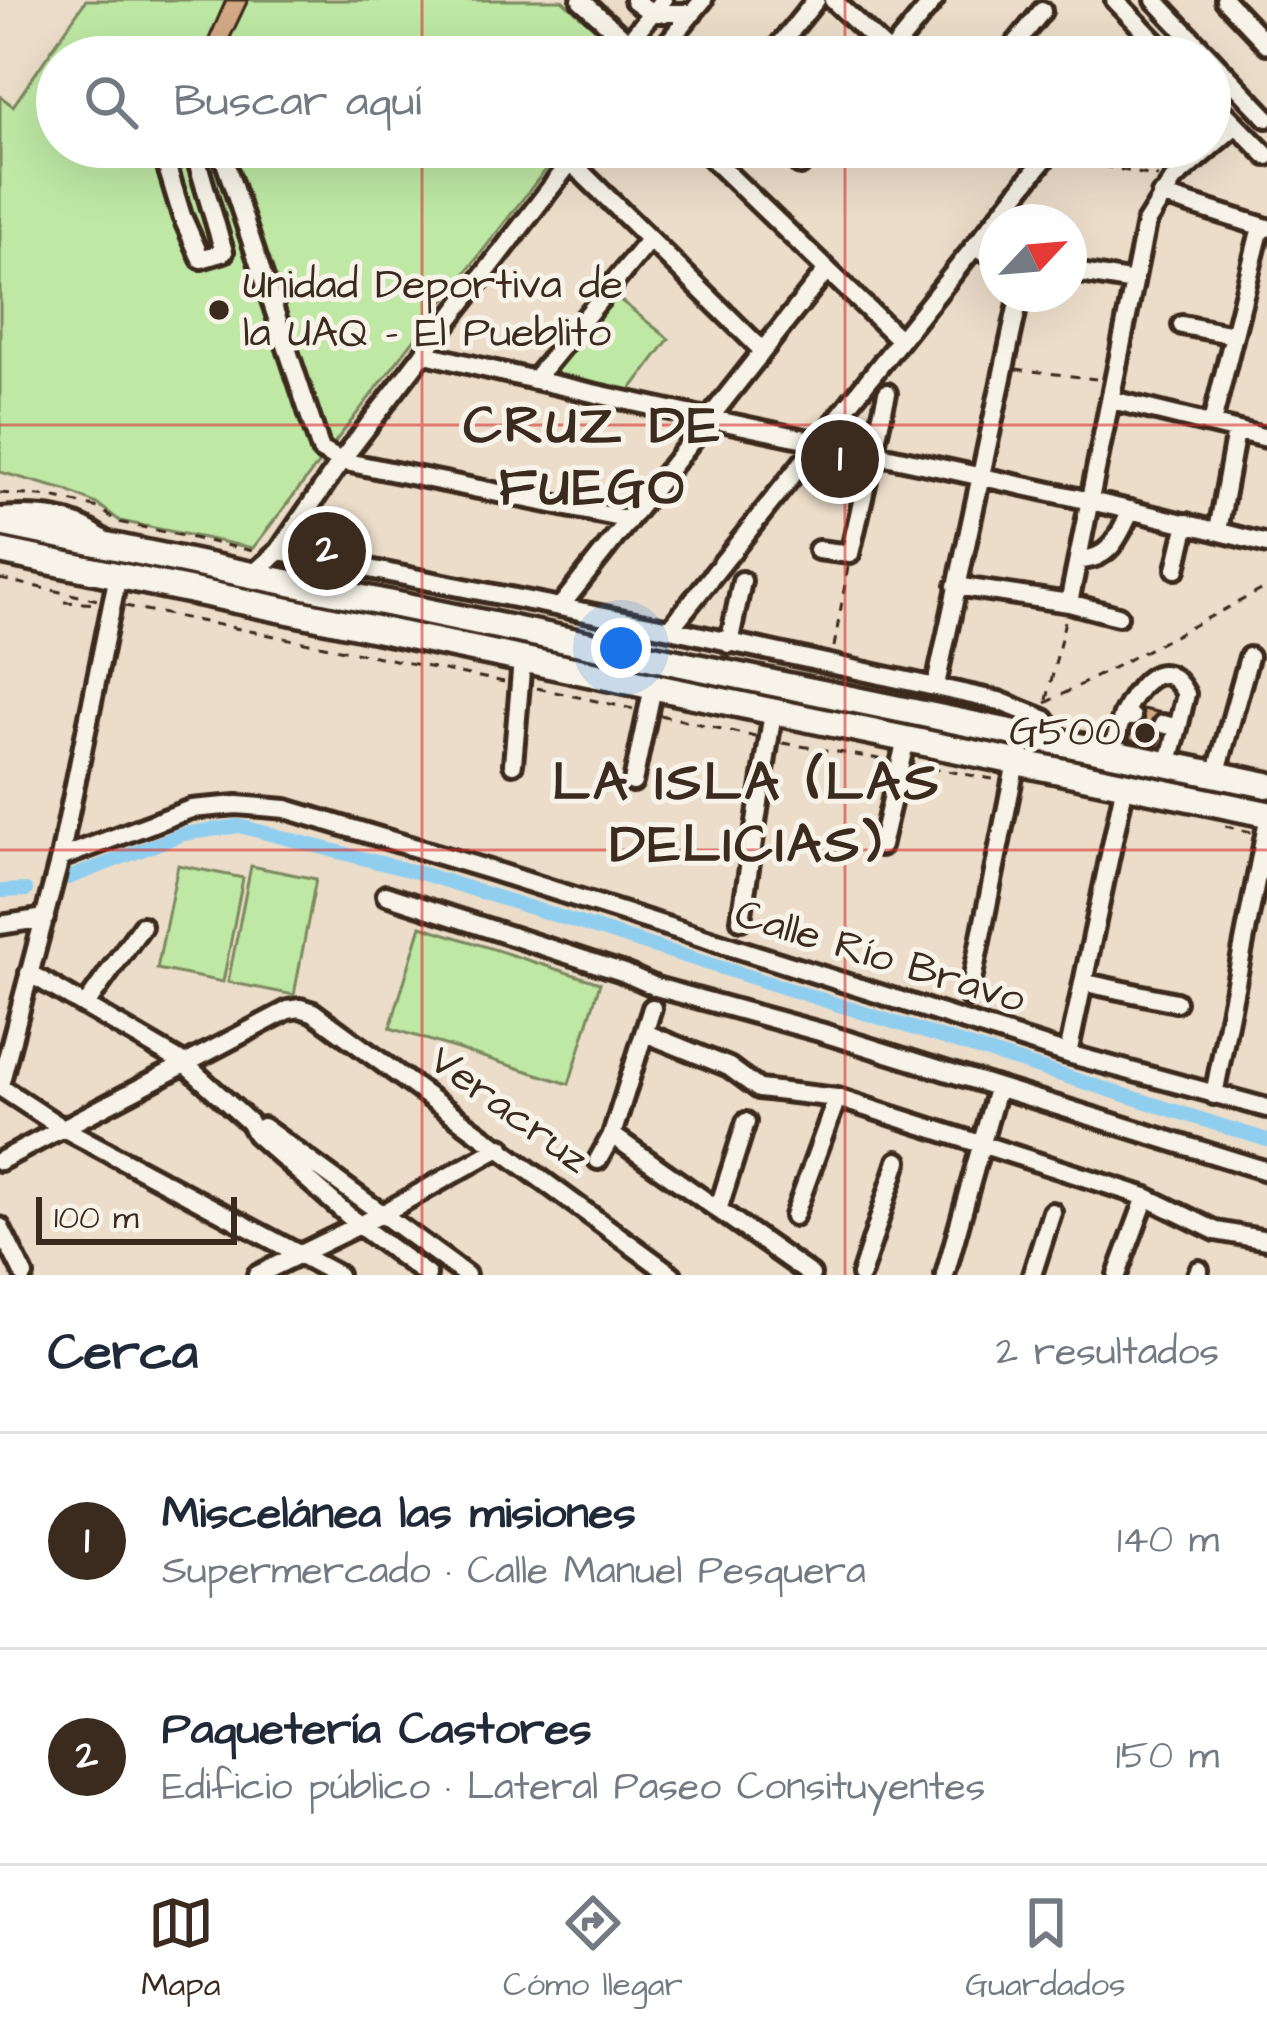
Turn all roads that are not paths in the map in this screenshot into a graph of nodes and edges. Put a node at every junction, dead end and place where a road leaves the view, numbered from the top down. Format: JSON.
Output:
{"nodes":[{"id":1,"x":634,"y":0,"type":"edge"},
{"id":2,"x":816,"y":0,"type":"edge"},
{"id":3,"x":833,"y":0,"type":"edge"},
{"id":4,"x":934,"y":0,"type":"edge"},
{"id":5,"x":1115,"y":0,"type":"edge"},
{"id":6,"x":1155,"y":0,"type":"edge"},
{"id":7,"x":1225,"y":0,"type":"edge"},
{"id":8,"x":585,"y":3,"type":"edge"},
{"id":9,"x":698,"y":6,"type":"edge"},
{"id":10,"x":657,"y":7,"type":"edge"},
{"id":11,"x":1042,"y":10,"type":"dead end"},
{"id":12,"x":1146,"y":33,"type":"junction"},
{"id":13,"x":616,"y":36,"type":"edge"},
{"id":14,"x":637,"y":36,"type":"edge"},
{"id":15,"x":673,"y":36,"type":"edge"},
{"id":16,"x":787,"y":36,"type":"edge"},
{"id":17,"x":869,"y":36,"type":"edge"},
{"id":18,"x":905,"y":36,"type":"edge"},
{"id":19,"x":1022,"y":36,"type":"edge"},
{"id":20,"x":1144,"y":36,"type":"edge"},
{"id":21,"x":1149,"y":36,"type":"edge"},
{"id":22,"x":1190,"y":36,"type":"edge"},
{"id":23,"x":1267,"y":44,"type":"edge"},
{"id":24,"x":1231,"y":79,"type":"edge"},
{"id":25,"x":1267,"y":118,"type":"edge"},
{"id":26,"x":1231,"y":120,"type":"edge"},
{"id":27,"x":1236,"y":125,"type":"junction"},
{"id":28,"x":1231,"y":129,"type":"edge"},
{"id":29,"x":1267,"y":156,"type":"edge"},
{"id":30,"x":167,"y":168,"type":"edge"},
{"id":31,"x":199,"y":168,"type":"edge"},
{"id":32,"x":227,"y":168,"type":"edge"},
{"id":33,"x":567,"y":168,"type":"edge"},
{"id":34,"x":588,"y":168,"type":"edge"},
{"id":35,"x":721,"y":168,"type":"edge"},
{"id":36,"x":1037,"y":168,"type":"edge"},
{"id":37,"x":1188,"y":168,"type":"edge"},
{"id":38,"x":1161,"y":195,"type":"junction"},
{"id":39,"x":1264,"y":227,"type":"edge"},
{"id":40,"x":649,"y":240,"type":"junction"},
{"id":41,"x":973,"y":248,"type":"junction"},
{"id":42,"x":979,"y":250,"type":"edge"},
{"id":43,"x":826,"y":271,"type":"junction"},
{"id":44,"x":1087,"y":274,"type":"edge"},
{"id":45,"x":1133,"y":282,"type":"junction"},
{"id":46,"x":1016,"y":312,"type":"edge"},
{"id":47,"x":1182,"y":325,"type":"dead end"},
{"id":48,"x":1234,"y":335,"type":"junction"},
{"id":49,"x":900,"y":340,"type":"junction"},
{"id":50,"x":761,"y":349,"type":"junction"},
{"id":51,"x":426,"y":354,"type":"junction"},
{"id":52,"x":534,"y":380,"type":"junction"},
{"id":53,"x":1114,"y":391,"type":"junction"},
{"id":54,"x":887,"y":393,"type":"dead end"},
{"id":55,"x":710,"y":417,"type":"junction"},
{"id":56,"x":1212,"y":423,"type":"junction"},
{"id":57,"x":1236,"y":431,"type":"junction"},
{"id":58,"x":1267,"y":438,"type":"edge"},
{"id":59,"x":820,"y":440,"type":"junction"},
{"id":60,"x":873,"y":453,"type":"junction"},
{"id":61,"x":341,"y":460,"type":"junction"},
{"id":62,"x":980,"y":475,"type":"junction"},
{"id":63,"x":1091,"y":500,"type":"junction"},
{"id":64,"x":1131,"y":510,"type":"junction"},
{"id":65,"x":0,"y":520,"type":"edge"},
{"id":66,"x":626,"y":520,"type":"junction"},
{"id":67,"x":1187,"y":523,"type":"junction"},
{"id":68,"x":1219,"y":531,"type":"junction"},
{"id":69,"x":1267,"y":544,"type":"edge"},
{"id":70,"x":818,"y":550,"type":"dead end"},
{"id":71,"x":279,"y":551,"type":"junction"},
{"id":72,"x":2,"y":556,"type":"edge"},
{"id":73,"x":1079,"y":560,"type":"junction"},
{"id":74,"x":1176,"y":569,"type":"dead end"},
{"id":75,"x":118,"y":575,"type":"junction"},
{"id":76,"x":252,"y":575,"type":"junction"},
{"id":77,"x":742,"y":581,"type":"dead end"},
{"id":78,"x":956,"y":586,"type":"junction"},
{"id":79,"x":1070,"y":603,"type":"junction"},
{"id":80,"x":560,"y":607,"type":"junction"},
{"id":81,"x":1118,"y":616,"type":"dead end"},
{"id":82,"x":670,"y":629,"type":"junction"},
{"id":83,"x":729,"y":644,"type":"junction"},
{"id":84,"x":1249,"y":657,"type":"dead end"},
{"id":85,"x":522,"y":660,"type":"junction"},
{"id":86,"x":935,"y":686,"type":"junction"},
{"id":87,"x":652,"y":687,"type":"junction"},
{"id":88,"x":773,"y":712,"type":"junction"},
{"id":89,"x":905,"y":739,"type":"junction"},
{"id":90,"x":1062,"y":740,"type":"junction"},
{"id":91,"x":1111,"y":752,"type":"junction"},
{"id":92,"x":1016,"y":762,"type":"junction"},
{"id":93,"x":513,"y":764,"type":"dead end"},
{"id":94,"x":1168,"y":765,"type":"junction"},
{"id":95,"x":1216,"y":775,"type":"junction"},
{"id":96,"x":632,"y":782,"type":"dead end"},
{"id":97,"x":1126,"y":784,"type":"junction"},
{"id":98,"x":1267,"y":785,"type":"edge"},
{"id":99,"x":1267,"y":814,"type":"edge"},
{"id":100,"x":1267,"y":825,"type":"edge"},
{"id":101,"x":881,"y":845,"type":"dead end"},
{"id":102,"x":58,"y":863,"type":"junction"},
{"id":103,"x":386,"y":895,"type":"dead end"},
{"id":104,"x":46,"y":912,"type":"junction"},
{"id":105,"x":742,"y":920,"type":"dead end"},
{"id":106,"x":0,"y":926,"type":"edge"},
{"id":107,"x":142,"y":926,"type":"dead end"},
{"id":108,"x":29,"y":973,"type":"junction"},
{"id":109,"x":1086,"y":983,"type":"junction"},
{"id":110,"x":968,"y":996,"type":"dead end"},
{"id":111,"x":1176,"y":1001,"type":"dead end"},
{"id":112,"x":85,"y":1006,"type":"junction"},
{"id":113,"x":652,"y":1008,"type":"dead end"},
{"id":114,"x":645,"y":1034,"type":"junction"},
{"id":115,"x":1068,"y":1054,"type":"junction"},
{"id":116,"x":185,"y":1064,"type":"junction"},
{"id":117,"x":0,"y":1086,"type":"edge"},
{"id":118,"x":998,"y":1089,"type":"junction"},
{"id":119,"x":1214,"y":1095,"type":"junction"},
{"id":120,"x":836,"y":1098,"type":"junction"},
{"id":121,"x":1267,"y":1108,"type":"edge"},
{"id":122,"x":249,"y":1122,"type":"junction"},
{"id":123,"x":746,"y":1122,"type":"dead end"},
{"id":124,"x":61,"y":1127,"type":"junction"},
{"id":125,"x":612,"y":1135,"type":"junction"},
{"id":126,"x":983,"y":1142,"type":"junction"},
{"id":127,"x":501,"y":1147,"type":"junction"},
{"id":128,"x":598,"y":1160,"type":"dead end"},
{"id":129,"x":0,"y":1161,"type":"edge"},
{"id":130,"x":898,"y":1161,"type":"dead end"},
{"id":131,"x":1267,"y":1171,"type":"edge"},
{"id":132,"x":1146,"y":1196,"type":"junction"},
{"id":133,"x":718,"y":1210,"type":"junction"},
{"id":134,"x":1052,"y":1212,"type":"dead end"},
{"id":135,"x":382,"y":1214,"type":"junction"},
{"id":136,"x":794,"y":1216,"type":"dead end"},
{"id":137,"x":359,"y":1225,"type":"junction"},
{"id":138,"x":0,"y":1227,"type":"edge"},
{"id":139,"x":1267,"y":1240,"type":"edge"},
{"id":140,"x":279,"y":1263,"type":"edge"},
{"id":141,"x":24,"y":1275,"type":"edge"},
{"id":142,"x":306,"y":1275,"type":"edge"},
{"id":143,"x":338,"y":1275,"type":"edge"},
{"id":144,"x":427,"y":1275,"type":"edge"},
{"id":145,"x":466,"y":1275,"type":"edge"},
{"id":146,"x":672,"y":1275,"type":"edge"},
{"id":147,"x":811,"y":1275,"type":"edge"},
{"id":148,"x":862,"y":1275,"type":"edge"},
{"id":149,"x":945,"y":1275,"type":"edge"},
{"id":150,"x":1032,"y":1275,"type":"edge"},
{"id":151,"x":1117,"y":1275,"type":"edge"}],
"edges":[{"from":1,"to":10,"type":"street"},
{"from":2,"to":16,"type":"street"},
{"from":3,"to":17,"type":"street"},
{"from":4,"to":18,"type":"street"},
{"from":5,"to":12,"type":"street"},
{"from":6,"to":22,"type":"street"},
{"from":7,"to":23,"type":"street"},
{"from":8,"to":13,"type":"street"},
{"from":9,"to":10,"type":"street"},
{"from":9,"to":15,"type":"street"},
{"from":10,"to":14,"type":"street"},
{"from":11,"to":19,"type":"street"},
{"from":12,"to":20,"type":"street"},
{"from":12,"to":21,"type":"street"},
{"from":24,"to":25,"type":"street"},
{"from":26,"to":27,"type":"street"},
{"from":27,"to":28,"type":"street"},
{"from":27,"to":29,"type":"street"},
{"from":30,"to":31,"type":"street"},
{"from":32,"to":61,"type":"street"},
{"from":33,"to":51,"type":"street"},
{"from":34,"to":40,"type":"street"},
{"from":35,"to":43,"type":"street"},
{"from":36,"to":41,"type":"street"},
{"from":37,"to":38,"type":"street"},
{"from":38,"to":39,"type":"street"},
{"from":38,"to":45,"type":"street"},
{"from":39,"to":48,"type":"street"},
{"from":40,"to":50,"type":"street"},
{"from":40,"to":52,"type":"street"},
{"from":41,"to":42,"type":"street"},
{"from":41,"to":49,"type":"street"},
{"from":43,"to":49,"type":"street"},
{"from":43,"to":50,"type":"street"},
{"from":44,"to":45,"type":"street"},
{"from":45,"to":53,"type":"street"},
{"from":46,"to":62,"type":"street"},
{"from":47,"to":48,"type":"street"},
{"from":48,"to":56,"type":"street"},
{"from":49,"to":59,"type":"street"},
{"from":50,"to":55,"type":"street"},
{"from":51,"to":52,"type":"street"},
{"from":51,"to":61,"type":"street"},
{"from":52,"to":55,"type":"street"},
{"from":53,"to":56,"type":"street"},
{"from":53,"to":63,"type":"street"},
{"from":54,"to":60,"type":"street"},
{"from":55,"to":59,"type":"street"},
{"from":55,"to":66,"type":"street"},
{"from":56,"to":57,"type":"street"},
{"from":57,"to":58,"type":"street"},
{"from":57,"to":68,"type":"street"},
{"from":59,"to":60,"type":"street"},
{"from":59,"to":82,"type":"street"},
{"from":60,"to":62,"type":"street"},
{"from":60,"to":70,"type":"street"},
{"from":61,"to":66,"type":"street"},
{"from":61,"to":71,"type":"street"},
{"from":62,"to":63,"type":"street"},
{"from":62,"to":78,"type":"street"},
{"from":63,"to":64,"type":"street"},
{"from":63,"to":73,"type":"street"},
{"from":64,"to":67,"type":"street"},
{"from":64,"to":73,"type":"street"},
{"from":65,"to":76,"type":"highway"},
{"from":66,"to":80,"type":"street"},
{"from":67,"to":68,"type":"street"},
{"from":67,"to":74,"type":"street"},
{"from":68,"to":69,"type":"street"},
{"from":71,"to":76,"type":"street"},
{"from":71,"to":80,"type":"street"},
{"from":72,"to":75,"type":"highway"},
{"from":73,"to":79,"type":"street"},
{"from":75,"to":85,"type":"highway"},
{"from":75,"to":102,"type":"street"},
{"from":76,"to":90,"type":"highway"},
{"from":77,"to":83,"type":"street"},
{"from":78,"to":79,"type":"street"},
{"from":78,"to":86,"type":"street"},
{"from":79,"to":81,"type":"street"},
{"from":80,"to":82,"type":"street"},
{"from":82,"to":83,"type":"street"},
{"from":83,"to":86,"type":"street"},
{"from":84,"to":95,"type":"street"},
{"from":85,"to":87,"type":"highway"},
{"from":85,"to":93,"type":"street"},
{"from":86,"to":90,"type":"street"},
{"from":87,"to":88,"type":"highway"},
{"from":87,"to":96,"type":"street"},
{"from":88,"to":89,"type":"highway"},
{"from":88,"to":105,"type":"street"},
{"from":89,"to":92,"type":"highway"},
{"from":89,"to":101,"type":"street"},
{"from":90,"to":91,"type":"highway"},
{"from":91,"to":94,"type":"highway"},
{"from":91,"to":94,"type":"street"},
{"from":92,"to":97,"type":"highway"},
{"from":92,"to":110,"type":"street"},
{"from":94,"to":95,"type":"highway"},
{"from":95,"to":98,"type":"highway"},
{"from":97,"to":99,"type":"highway"},
{"from":97,"to":109,"type":"street"},
{"from":100,"to":119,"type":"street"},
{"from":102,"to":104,"type":"street"},
{"from":102,"to":115,"type":"street","name":"Calle Río Bravo"},
{"from":103,"to":118,"type":"street"},
{"from":104,"to":106,"type":"street"},
{"from":104,"to":108,"type":"street"},
{"from":107,"to":112,"type":"street"},
{"from":108,"to":112,"type":"street"},
{"from":108,"to":117,"type":"street"},
{"from":109,"to":111,"type":"street"},
{"from":109,"to":115,"type":"street"},
{"from":112,"to":116,"type":"street"},
{"from":113,"to":114,"type":"street"},
{"from":114,"to":120,"type":"street"},
{"from":114,"to":125,"type":"street"},
{"from":115,"to":119,"type":"street","name":"Calle Río Bravo"},
{"from":116,"to":122,"type":"street"},
{"from":116,"to":124,"type":"street"},
{"from":116,"to":127,"type":"street","name":"Veracruz"},
{"from":117,"to":124,"type":"street"},
{"from":118,"to":126,"type":"street"},
{"from":118,"to":131,"type":"street"},
{"from":119,"to":121,"type":"street","name":"Calle Río Bravo"},
{"from":120,"to":126,"type":"street"},
{"from":120,"to":136,"type":"street"},
{"from":122,"to":135,"type":"street"},
{"from":122,"to":137,"type":"street"},
{"from":123,"to":133,"type":"street"},
{"from":124,"to":129,"type":"street"},
{"from":124,"to":140,"type":"street"},
{"from":125,"to":128,"type":"street"},
{"from":125,"to":133,"type":"street"},
{"from":126,"to":132,"type":"street"},
{"from":126,"to":149,"type":"street"},
{"from":127,"to":135,"type":"street"},
{"from":127,"to":146,"type":"street","name":"Veracruz"},
{"from":130,"to":148,"type":"street"},
{"from":132,"to":139,"type":"street"},
{"from":132,"to":151,"type":"street"},
{"from":133,"to":147,"type":"street"},
{"from":134,"to":150,"type":"street"},
{"from":135,"to":137,"type":"street"},
{"from":135,"to":145,"type":"street"},
{"from":137,"to":140,"type":"street"},
{"from":137,"to":144,"type":"street"},
{"from":138,"to":141,"type":"street"},
{"from":140,"to":142,"type":"street"},
{"from":140,"to":143,"type":"street"}]}
